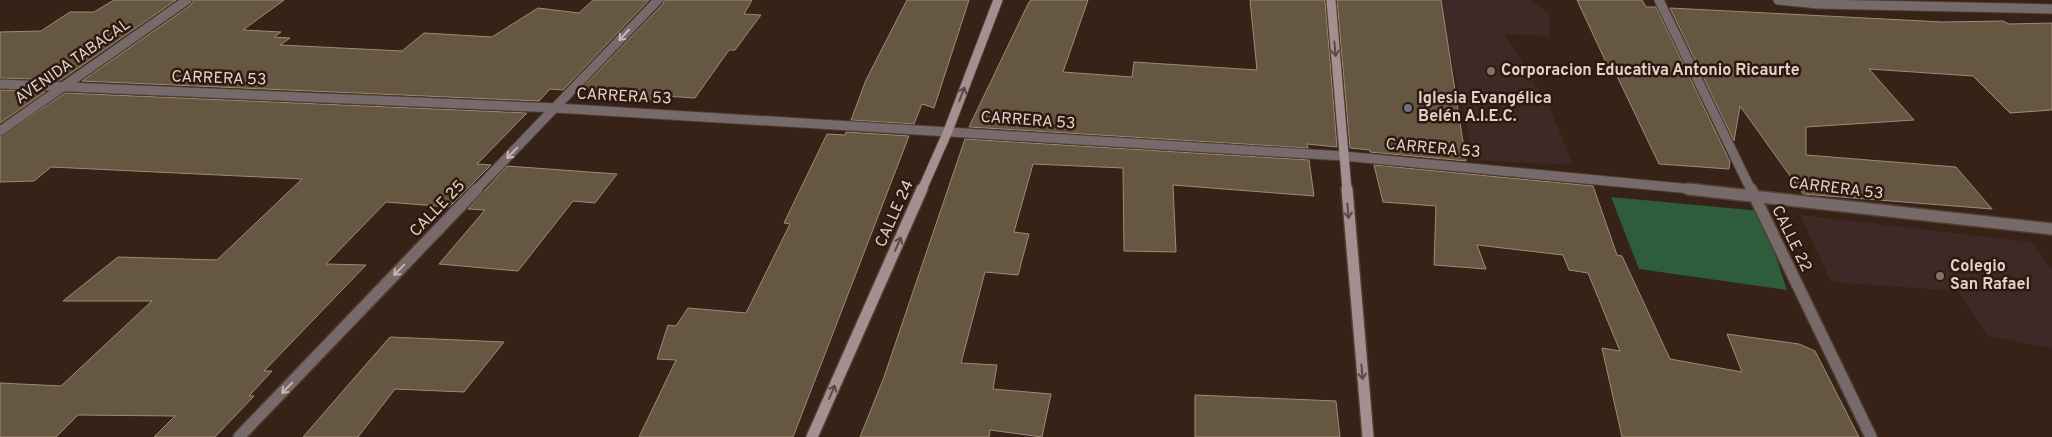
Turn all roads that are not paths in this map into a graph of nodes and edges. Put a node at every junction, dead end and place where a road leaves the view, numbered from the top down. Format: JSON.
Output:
{"nodes":[{"id":1,"x":187,"y":0,"type":"edge"},
{"id":2,"x":658,"y":0,"type":"edge"},
{"id":3,"x":998,"y":0,"type":"edge"},
{"id":4,"x":1331,"y":0,"type":"edge"},
{"id":5,"x":1659,"y":0,"type":"edge"},
{"id":6,"x":1778,"y":0,"type":"edge"},
{"id":7,"x":2052,"y":9,"type":"edge"},
{"id":8,"x":0,"y":84,"type":"edge"},
{"id":9,"x":64,"y":88,"type":"junction"},
{"id":10,"x":556,"y":108,"type":"junction"},
{"id":11,"x":0,"y":131,"type":"edge"},
{"id":12,"x":948,"y":132,"type":"junction"},
{"id":13,"x":1344,"y":156,"type":"junction"},
{"id":14,"x":1754,"y":195,"type":"junction"},
{"id":15,"x":2052,"y":229,"type":"edge"},
{"id":16,"x":239,"y":437,"type":"edge"},
{"id":17,"x":812,"y":437,"type":"edge"},
{"id":18,"x":1368,"y":437,"type":"edge"},
{"id":19,"x":1870,"y":437,"type":"edge"}],
"edges":[{"from":1,"to":9,"type":"street","name":"AVENIDA TABACAL"},
{"from":2,"to":10,"type":"street","name":"CALLE 25","one_way":true},
{"from":12,"to":3,"type":"main road","name":"CALLE 24","one_way":true},
{"from":4,"to":13,"type":"main road","one_way":true},
{"from":5,"to":14,"type":"street","name":"CALLE 22"},
{"from":6,"to":7,"type":"street"},
{"from":8,"to":9,"type":"street","name":"CARRERA 53"},
{"from":9,"to":10,"type":"street","name":"CARRERA 53"},
{"from":9,"to":11,"type":"street","name":"AVENIDA TABACAL"},
{"from":10,"to":12,"type":"street","name":"CARRERA 53"},
{"from":10,"to":16,"type":"street","name":"CALLE 25","one_way":true},
{"from":12,"to":13,"type":"street","name":"CARRERA 53"},
{"from":17,"to":12,"type":"main road","name":"CALLE 24","one_way":true},
{"from":13,"to":14,"type":"street","name":"CARRERA 53"},
{"from":13,"to":18,"type":"main road","one_way":true},
{"from":14,"to":15,"type":"street","name":"CARRERA 53"},
{"from":14,"to":19,"type":"street","name":"CALLE 22"}]}
